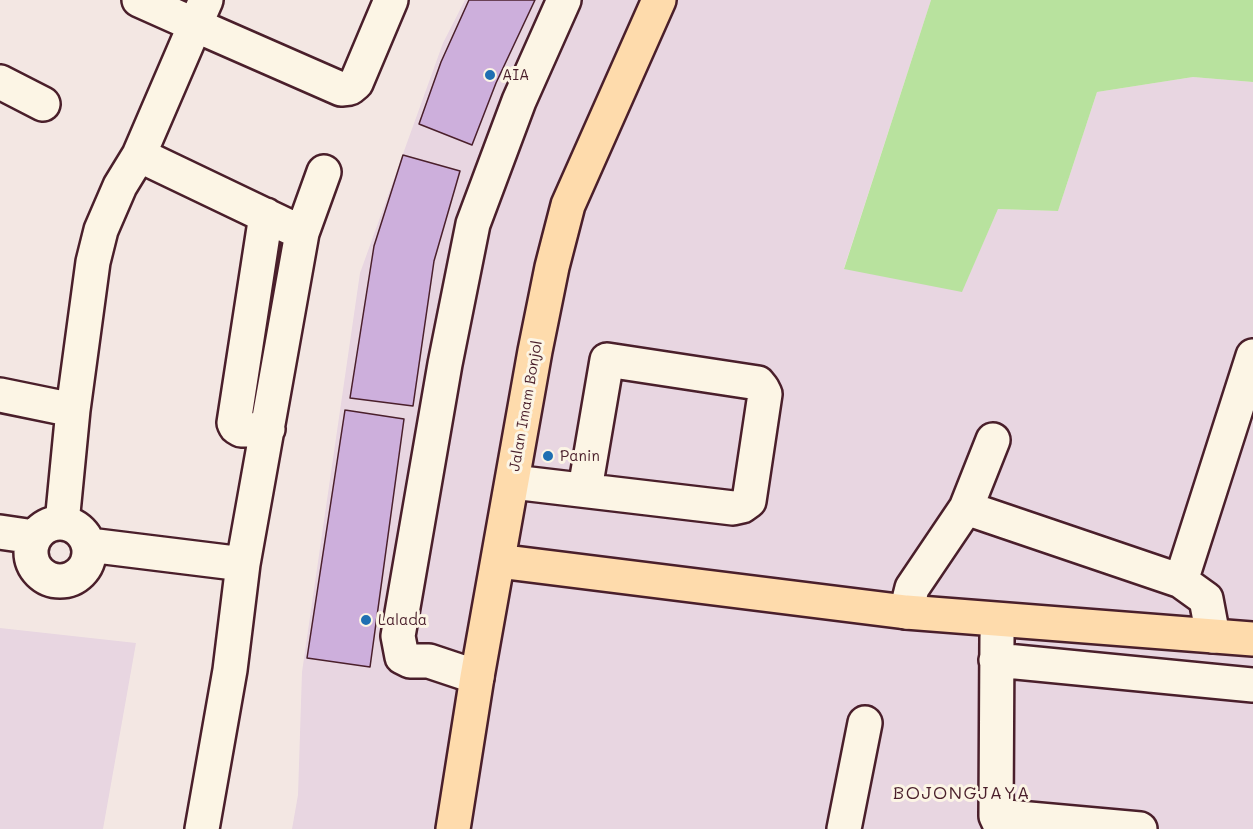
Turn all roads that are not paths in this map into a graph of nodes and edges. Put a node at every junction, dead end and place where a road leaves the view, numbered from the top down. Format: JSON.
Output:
{"nodes":[{"id":1,"x":139,"y":0,"type":"edge"},
{"id":2,"x":392,"y":0,"type":"edge"},
{"id":3,"x":564,"y":0,"type":"edge"},
{"id":4,"x":659,"y":0,"type":"edge"},
{"id":5,"x":200,"y":13,"type":"edge"},
{"id":6,"x":0,"y":82,"type":"edge"},
{"id":7,"x":43,"y":104,"type":"dead end"},
{"id":8,"x":139,"y":155,"type":"junction"},
{"id":9,"x":324,"y":172,"type":"dead end"},
{"id":10,"x":266,"y":215,"type":"junction"},
{"id":11,"x":302,"y":233,"type":"junction"},
{"id":12,"x":1253,"y":356,"type":"edge"},
{"id":13,"x":0,"y":395,"type":"edge"},
{"id":14,"x":73,"y":410,"type":"junction"},
{"id":15,"x":268,"y":429,"type":"junction"},
{"id":16,"x":993,"y":440,"type":"dead end"},
{"id":17,"x":513,"y":482,"type":"junction"},
{"id":18,"x":585,"y":489,"type":"junction"},
{"id":19,"x":966,"y":508,"type":"junction"},
{"id":20,"x":48,"y":530,"type":"junction"},
{"id":21,"x":0,"y":532,"type":"edge"},
{"id":22,"x":89,"y":545,"type":"junction"},
{"id":23,"x":498,"y":561,"type":"junction"},
{"id":24,"x":243,"y":564,"type":"junction"},
{"id":25,"x":1180,"y":581,"type":"junction"},
{"id":26,"x":906,"y":612,"type":"junction"},
{"id":27,"x":998,"y":620,"type":"junction"},
{"id":28,"x":1213,"y":636,"type":"junction"},
{"id":29,"x":1253,"y":639,"type":"edge"},
{"id":30,"x":996,"y":660,"type":"junction"},
{"id":31,"x":477,"y":677,"type":"junction"},
{"id":32,"x":1253,"y":685,"type":"edge"},
{"id":33,"x":865,"y":723,"type":"dead end"},
{"id":34,"x":999,"y":823,"type":"edge"},
{"id":35,"x":202,"y":829,"type":"edge"},
{"id":36,"x":453,"y":829,"type":"edge"},
{"id":37,"x":844,"y":829,"type":"edge"},
{"id":38,"x":1140,"y":829,"type":"edge"}],
"edges":[{"from":1,"to":5,"type":"street"},
{"from":2,"to":5,"type":"street"},
{"from":3,"to":31,"type":"street"},
{"from":4,"to":17,"type":"main road","name":"Jalan Imam Bonjol"},
{"from":5,"to":8,"type":"street"},
{"from":6,"to":7,"type":"street"},
{"from":8,"to":10,"type":"street"},
{"from":8,"to":14,"type":"street"},
{"from":9,"to":11,"type":"street"},
{"from":10,"to":11,"type":"street"},
{"from":10,"to":15,"type":"street"},
{"from":11,"to":15,"type":"street"},
{"from":12,"to":25,"type":"street"},
{"from":13,"to":14,"type":"street"},
{"from":14,"to":20,"type":"street"},
{"from":15,"to":24,"type":"street"},
{"from":16,"to":19,"type":"street"},
{"from":17,"to":18,"type":"street"},
{"from":17,"to":23,"type":"main road","name":"Jalan Imam Bonjol"},
{"from":18,"to":18,"type":"street"},
{"from":19,"to":25,"type":"street"},
{"from":19,"to":26,"type":"street"},
{"from":20,"to":21,"type":"street"},
{"from":20,"to":22,"type":"street"},
{"from":20,"to":22,"type":"street"},
{"from":22,"to":24,"type":"street"},
{"from":23,"to":26,"type":"main road"},
{"from":23,"to":31,"type":"main road","name":"Jalan Imam Bonjol"},
{"from":24,"to":35,"type":"street"},
{"from":25,"to":28,"type":"street"},
{"from":26,"to":27,"type":"main road"},
{"from":27,"to":28,"type":"main road"},
{"from":27,"to":30,"type":"street"},
{"from":28,"to":29,"type":"main road"},
{"from":30,"to":32,"type":"street"},
{"from":30,"to":34,"type":"street"},
{"from":31,"to":36,"type":"main road","name":"Jalan Imam Bonjol"},
{"from":33,"to":37,"type":"street"},
{"from":34,"to":38,"type":"street"}]}
